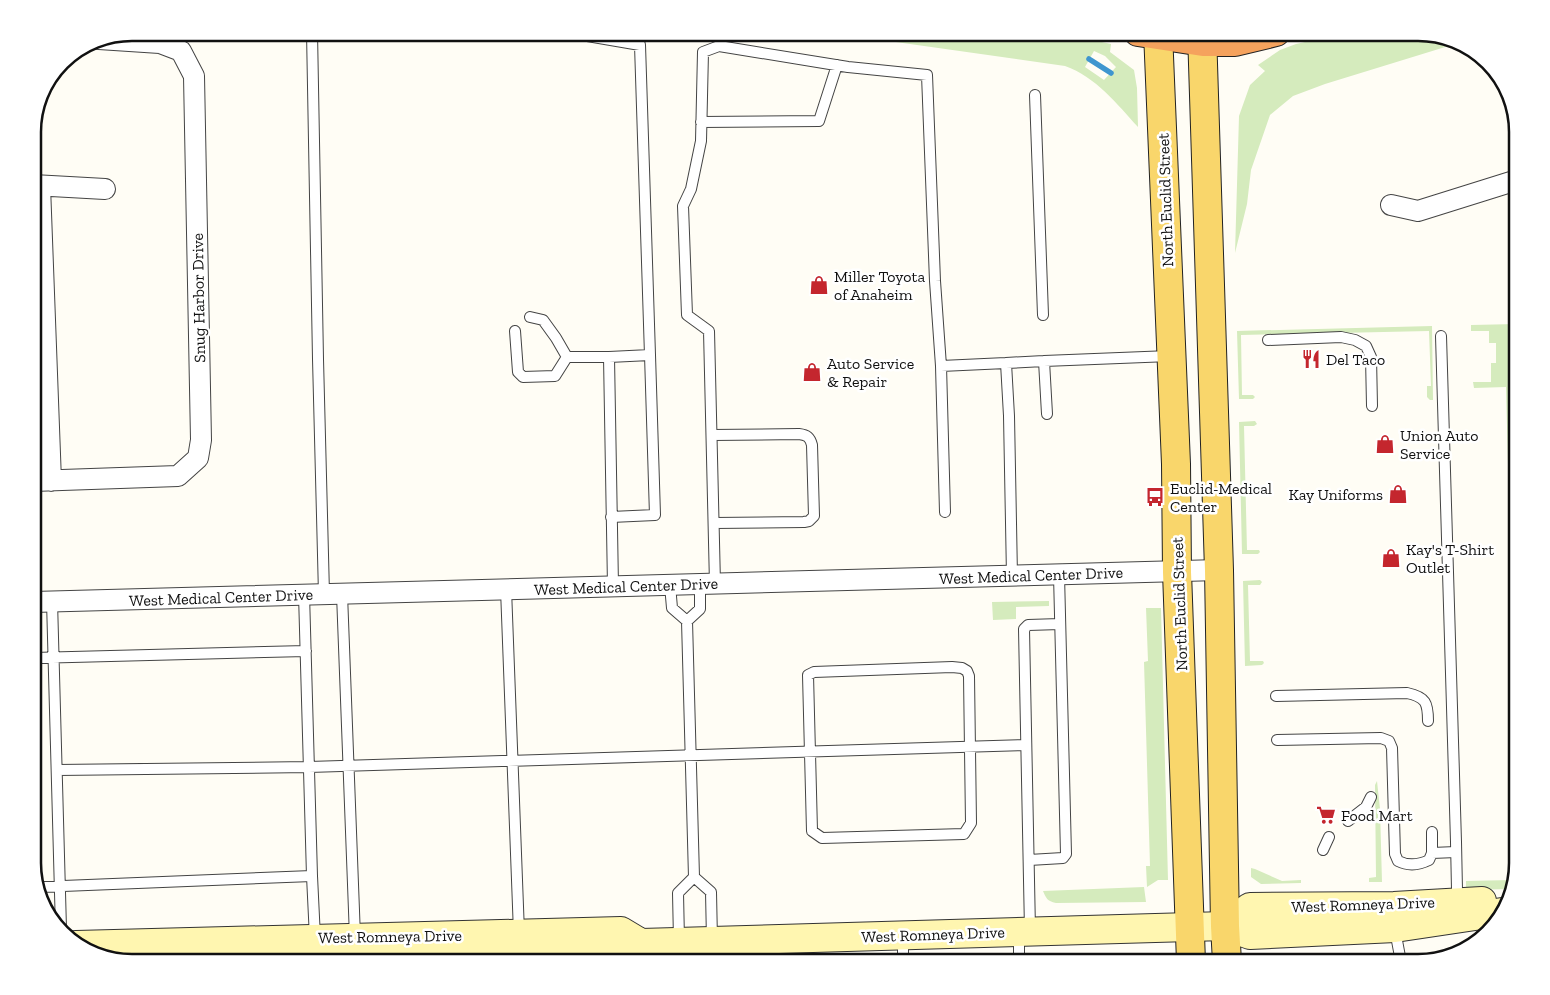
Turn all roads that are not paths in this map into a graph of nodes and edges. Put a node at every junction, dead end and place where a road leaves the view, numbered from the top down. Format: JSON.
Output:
{"nodes":[{"id":1,"x":130,"y":41,"type":"edge"},
{"id":2,"x":312,"y":41,"type":"edge"},
{"id":3,"x":613,"y":41,"type":"edge"},
{"id":4,"x":1152,"y":41,"type":"edge"},
{"id":5,"x":1202,"y":41,"type":"edge"},
{"id":6,"x":837,"y":65,"type":"junction"},
{"id":7,"x":1035,"y":95,"type":"dead end"},
{"id":8,"x":701,"y":122,"type":"junction"},
{"id":9,"x":1509,"y":183,"type":"edge"},
{"id":10,"x":41,"y":185,"type":"edge"},
{"id":11,"x":105,"y":189,"type":"dead end"},
{"id":12,"x":1391,"y":205,"type":"dead end"},
{"id":13,"x":1043,"y":315,"type":"dead end"},
{"id":14,"x":530,"y":317,"type":"dead end"},
{"id":15,"x":515,"y":331,"type":"dead end"},
{"id":16,"x":1441,"y":336,"type":"dead end"},
{"id":17,"x":1268,"y":340,"type":"dead end"},
{"id":18,"x":650,"y":355,"type":"junction"},
{"id":19,"x":1172,"y":356,"type":"junction"},
{"id":20,"x":567,"y":357,"type":"junction"},
{"id":21,"x":608,"y":357,"type":"junction"},
{"id":22,"x":1044,"y":361,"type":"junction"},
{"id":23,"x":1006,"y":363,"type":"junction"},
{"id":24,"x":941,"y":366,"type":"junction"},
{"id":25,"x":1372,"y":406,"type":"dead end"},
{"id":26,"x":1046,"y":414,"type":"dead end"},
{"id":27,"x":41,"y":432,"type":"edge"},
{"id":28,"x":712,"y":435,"type":"junction"},
{"id":29,"x":42,"y":481,"type":"edge"},
{"id":30,"x":945,"y":512,"type":"dead end"},
{"id":31,"x":611,"y":517,"type":"junction"},
{"id":32,"x":714,"y":523,"type":"junction"},
{"id":33,"x":1219,"y":570,"type":"junction"},
{"id":34,"x":1177,"y":572,"type":"junction"},
{"id":35,"x":1059,"y":575,"type":"junction"},
{"id":36,"x":1012,"y":576,"type":"junction"},
{"id":37,"x":708,"y":584,"type":"junction"},
{"id":38,"x":670,"y":585,"type":"junction"},
{"id":39,"x":612,"y":586,"type":"junction"},
{"id":40,"x":506,"y":589,"type":"junction"},
{"id":41,"x":304,"y":594,"type":"junction"},
{"id":42,"x":333,"y":594,"type":"junction"},
{"id":43,"x":42,"y":601,"type":"edge"},
{"id":44,"x":687,"y":621,"type":"junction"},
{"id":45,"x":1060,"y":624,"type":"junction"},
{"id":46,"x":306,"y":651,"type":"junction"},
{"id":47,"x":54,"y":657,"type":"junction"},
{"id":48,"x":41,"y":658,"type":"edge"},
{"id":49,"x":1276,"y":696,"type":"dead end"},
{"id":50,"x":1428,"y":721,"type":"dead end"},
{"id":51,"x":1277,"y":740,"type":"dead end"},
{"id":52,"x":1026,"y":745,"type":"junction"},
{"id":53,"x":970,"y":746,"type":"junction"},
{"id":54,"x":809,"y":751,"type":"junction"},
{"id":55,"x":691,"y":755,"type":"junction"},
{"id":56,"x":512,"y":760,"type":"junction"},
{"id":57,"x":348,"y":766,"type":"junction"},
{"id":58,"x":309,"y":767,"type":"junction"},
{"id":59,"x":57,"y":770,"type":"junction"},
{"id":60,"x":1371,"y":797,"type":"dead end"},
{"id":61,"x":1348,"y":820,"type":"dead end"},
{"id":62,"x":1432,"y":832,"type":"dead end"},
{"id":63,"x":1328,"y":837,"type":"dead end"},
{"id":64,"x":1323,"y":850,"type":"dead end"},
{"id":65,"x":1456,"y":852,"type":"junction"},
{"id":66,"x":1432,"y":853,"type":"junction"},
{"id":67,"x":1029,"y":860,"type":"junction"},
{"id":68,"x":312,"y":876,"type":"junction"},
{"id":69,"x":694,"y":877,"type":"junction"},
{"id":70,"x":61,"y":886,"type":"junction"},
{"id":71,"x":45,"y":887,"type":"edge"},
{"id":72,"x":1500,"y":900,"type":"edge"},
{"id":73,"x":1460,"y":902,"type":"junction"},
{"id":74,"x":1493,"y":912,"type":"edge"},
{"id":75,"x":1394,"y":917,"type":"junction"},
{"id":76,"x":61,"y":919,"type":"edge"},
{"id":77,"x":1225,"y":926,"type":"junction"},
{"id":78,"x":1190,"y":927,"type":"junction"},
{"id":79,"x":1024,"y":932,"type":"junction"},
{"id":80,"x":902,"y":935,"type":"junction"},
{"id":81,"x":712,"y":940,"type":"junction"},
{"id":82,"x":679,"y":941,"type":"junction"},
{"id":83,"x":95,"y":945,"type":"edge"},
{"id":84,"x":315,"y":950,"type":"edge"},
{"id":85,"x":368,"y":950,"type":"edge"},
{"id":86,"x":523,"y":950,"type":"edge"},
{"id":87,"x":760,"y":951,"type":"edge"},
{"id":88,"x":903,"y":954,"type":"edge"},
{"id":89,"x":1020,"y":954,"type":"edge"},
{"id":90,"x":1191,"y":954,"type":"edge"},
{"id":91,"x":1227,"y":954,"type":"edge"},
{"id":92,"x":1400,"y":954,"type":"edge"}],
"edges":[{"from":1,"to":29,"type":"street","name":"Snug Harbor Drive"},
{"from":2,"to":42,"type":"lane"},
{"from":3,"to":18,"type":"lane"},
{"from":4,"to":19,"type":"main road","name":"North Euclid Street"},
{"from":5,"to":33,"type":"main road"},
{"from":6,"to":8,"type":"lane"},
{"from":6,"to":8,"type":"lane"},
{"from":6,"to":24,"type":"lane"},
{"from":7,"to":13,"type":"lane"},
{"from":8,"to":28,"type":"lane"},
{"from":9,"to":12,"type":"street"},
{"from":10,"to":11,"type":"street"},
{"from":14,"to":20,"type":"lane"},
{"from":15,"to":20,"type":"lane"},
{"from":16,"to":65,"type":"lane"},
{"from":17,"to":25,"type":"lane"},
{"from":18,"to":21,"type":"lane"},
{"from":18,"to":31,"type":"lane"},
{"from":19,"to":22,"type":"lane"},
{"from":19,"to":34,"type":"main road","name":"North Euclid Street"},
{"from":20,"to":21,"type":"lane"},
{"from":21,"to":31,"type":"lane"},
{"from":22,"to":23,"type":"lane"},
{"from":22,"to":26,"type":"lane"},
{"from":23,"to":24,"type":"lane"},
{"from":23,"to":36,"type":"lane"},
{"from":24,"to":30,"type":"lane"},
{"from":27,"to":29,"type":"street"},
{"from":28,"to":32,"type":"lane"},
{"from":28,"to":32,"type":"lane"},
{"from":31,"to":39,"type":"lane"},
{"from":32,"to":37,"type":"lane"},
{"from":33,"to":34,"type":"street","name":"West Medical Center Drive"},
{"from":33,"to":77,"type":"main road"},
{"from":34,"to":35,"type":"street","name":"West Medical Center Drive"},
{"from":34,"to":78,"type":"main road","name":"North Euclid Street"},
{"from":35,"to":36,"type":"street","name":"West Medical Center Drive"},
{"from":35,"to":45,"type":"lane"},
{"from":36,"to":37,"type":"street","name":"West Medical Center Drive"},
{"from":37,"to":38,"type":"street","name":"West Medical Center Drive"},
{"from":37,"to":44,"type":"lane"},
{"from":38,"to":39,"type":"street","name":"West Medical Center Drive"},
{"from":38,"to":44,"type":"lane"},
{"from":39,"to":40,"type":"street","name":"West Medical Center Drive"},
{"from":40,"to":42,"type":"street","name":"West Medical Center Drive"},
{"from":40,"to":56,"type":"lane"},
{"from":41,"to":42,"type":"street","name":"West Medical Center Drive"},
{"from":41,"to":43,"type":"street","name":"West Medical Center Drive"},
{"from":41,"to":46,"type":"lane"},
{"from":42,"to":57,"type":"lane"},
{"from":43,"to":47,"type":"lane"},
{"from":44,"to":55,"type":"lane"},
{"from":45,"to":52,"type":"lane"},
{"from":45,"to":67,"type":"lane"},
{"from":46,"to":47,"type":"lane"},
{"from":46,"to":58,"type":"lane"},
{"from":47,"to":48,"type":"lane"},
{"from":47,"to":59,"type":"lane"},
{"from":49,"to":50,"type":"lane"},
{"from":51,"to":66,"type":"lane"},
{"from":52,"to":53,"type":"lane"},
{"from":52,"to":67,"type":"lane"},
{"from":53,"to":54,"type":"lane"},
{"from":53,"to":54,"type":"lane"},
{"from":53,"to":54,"type":"lane"},
{"from":54,"to":55,"type":"lane"},
{"from":55,"to":56,"type":"lane"},
{"from":55,"to":69,"type":"lane"},
{"from":56,"to":57,"type":"lane"},
{"from":56,"to":86,"type":"lane"},
{"from":57,"to":58,"type":"lane"},
{"from":57,"to":85,"type":"lane"},
{"from":58,"to":59,"type":"lane"},
{"from":58,"to":68,"type":"lane"},
{"from":59,"to":70,"type":"lane"},
{"from":60,"to":61,"type":"lane"},
{"from":62,"to":66,"type":"lane"},
{"from":63,"to":64,"type":"lane"},
{"from":65,"to":66,"type":"lane"},
{"from":65,"to":73,"type":"lane"},
{"from":67,"to":79,"type":"lane"},
{"from":68,"to":70,"type":"lane"},
{"from":68,"to":84,"type":"lane"},
{"from":69,"to":81,"type":"lane"},
{"from":69,"to":82,"type":"lane"},
{"from":70,"to":71,"type":"lane"},
{"from":70,"to":76,"type":"lane"},
{"from":72,"to":73,"type":"street","name":"West Romneya Drive"},
{"from":73,"to":75,"type":"street","name":"West Romneya Drive"},
{"from":74,"to":75,"type":"street","name":"West Romneya Drive"},
{"from":75,"to":77,"type":"street","name":"West Romneya Drive"},
{"from":75,"to":92,"type":"lane"},
{"from":77,"to":78,"type":"street","name":"West Romneya Drive"},
{"from":77,"to":91,"type":"main road"},
{"from":78,"to":79,"type":"street","name":"West Romneya Drive"},
{"from":78,"to":90,"type":"main road","name":"North Euclid Street"},
{"from":79,"to":80,"type":"street","name":"West Romneya Drive"},
{"from":79,"to":89,"type":"lane"},
{"from":80,"to":87,"type":"street","name":"West Romneya Drive"},
{"from":80,"to":88,"type":"lane"},
{"from":81,"to":82,"type":"street","name":"West Romneya Drive"},
{"from":81,"to":87,"type":"street","name":"West Romneya Drive"},
{"from":82,"to":86,"type":"street","name":"West Romneya Drive"},
{"from":83,"to":84,"type":"street","name":"West Romneya Drive"},
{"from":84,"to":85,"type":"street","name":"West Romneya Drive"},
{"from":85,"to":86,"type":"street","name":"West Romneya Drive"}]}
